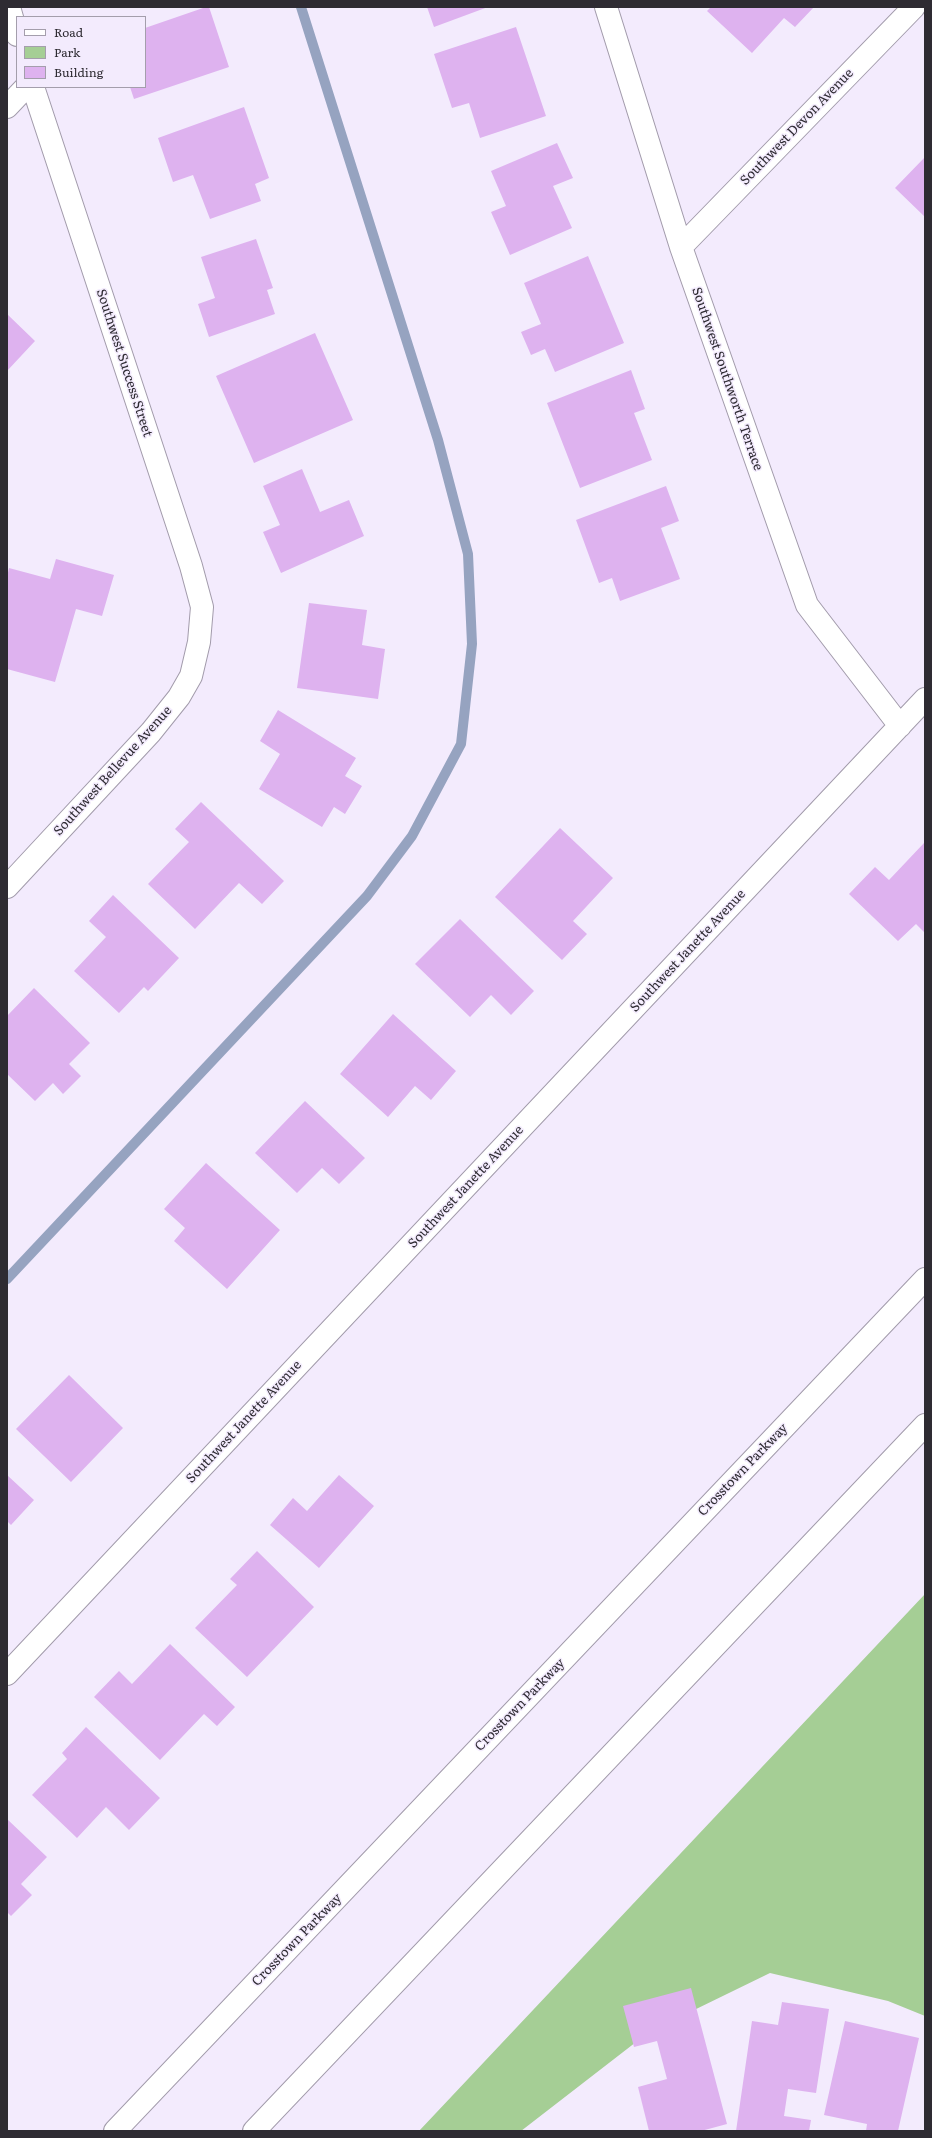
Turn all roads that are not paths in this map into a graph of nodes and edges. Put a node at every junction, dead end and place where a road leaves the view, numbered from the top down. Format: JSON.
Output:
{"nodes":[{"id":1,"x":9,"y":7,"type":"edge"},
{"id":2,"x":606,"y":7,"type":"edge"},
{"id":3,"x":914,"y":7,"type":"edge"},
{"id":4,"x":16,"y":32,"type":"edge"},
{"id":5,"x":25,"y":88,"type":"edge"},
{"id":6,"x":33,"y":88,"type":"edge"},
{"id":7,"x":7,"y":107,"type":"edge"},
{"id":8,"x":681,"y":247,"type":"junction"},
{"id":9,"x":199,"y":642,"type":"joint"},
{"id":10,"x":925,"y":699,"type":"edge"},
{"id":11,"x":900,"y":726,"type":"junction"},
{"id":12,"x":7,"y":887,"type":"edge"},
{"id":13,"x":925,"y":1279,"type":"edge"},
{"id":14,"x":925,"y":1425,"type":"edge"},
{"id":15,"x":7,"y":1674,"type":"edge"},
{"id":16,"x":115,"y":2131,"type":"edge"},
{"id":17,"x":254,"y":2131,"type":"edge"}],
"edges":[{"from":1,"to":4,"type":"street"},
{"from":2,"to":8,"type":"street","name":"Southwest Southworth Terrace"},
{"from":3,"to":8,"type":"street","name":"Southwest Devon Avenue"},
{"from":5,"to":7,"type":"street"},
{"from":6,"to":9,"type":"street","name":"Southwest Success Street"},
{"from":8,"to":11,"type":"street","name":"Southwest Southworth Terrace"},
{"from":9,"to":12,"type":"street","name":"Southwest Bellevue Avenue"},
{"from":10,"to":11,"type":"street","name":"Southwest Janette Avenue"},
{"from":11,"to":15,"type":"street","name":"Southwest Janette Avenue"},
{"from":13,"to":16,"type":"street","name":"Crosstown Parkway"},
{"from":14,"to":17,"type":"street"}]}
